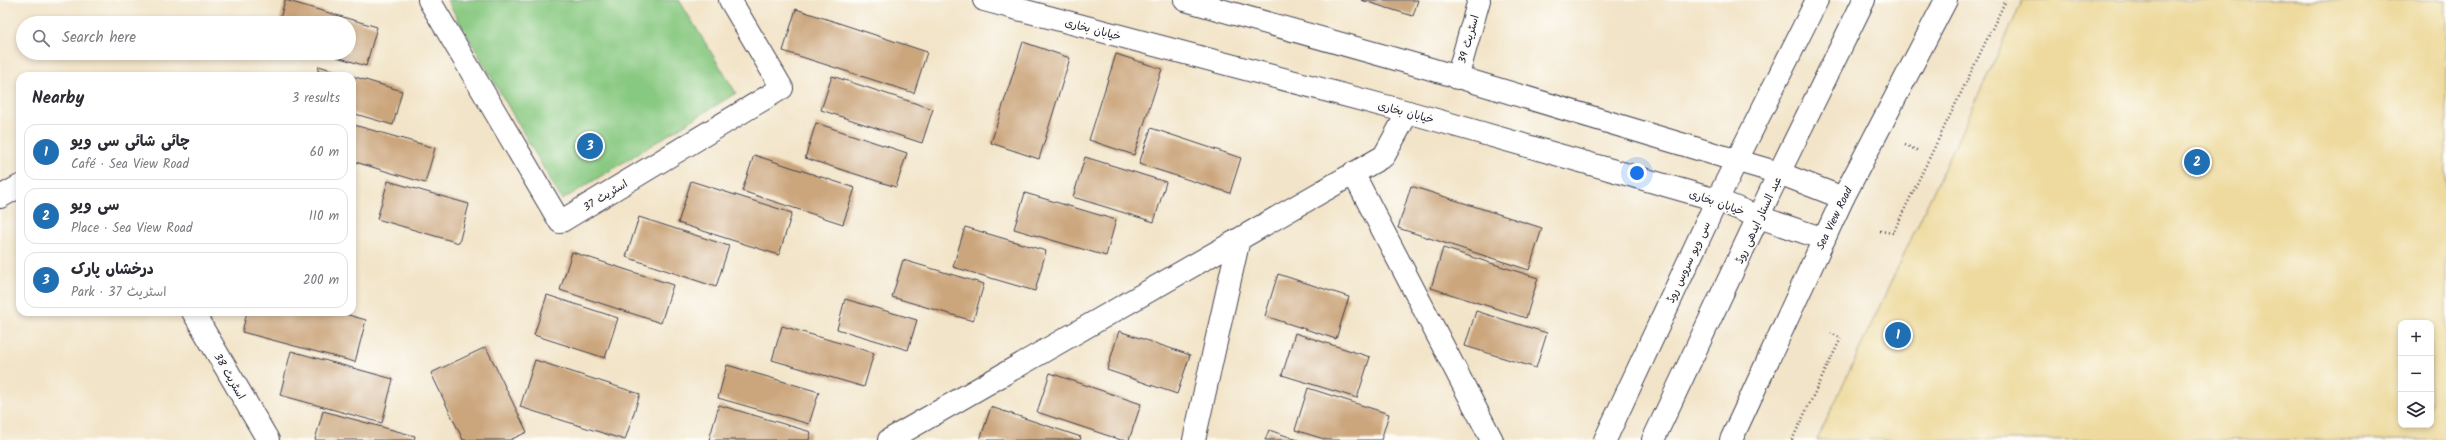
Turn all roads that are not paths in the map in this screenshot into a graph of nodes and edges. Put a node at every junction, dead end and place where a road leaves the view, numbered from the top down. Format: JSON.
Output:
{"nodes":[{"id":1,"x":429,"y":0,"type":"edge"},
{"id":2,"x":730,"y":0,"type":"edge"},
{"id":3,"x":984,"y":0,"type":"edge"},
{"id":4,"x":1185,"y":0,"type":"edge"},
{"id":5,"x":1479,"y":0,"type":"edge"},
{"id":6,"x":1817,"y":0,"type":"edge"},
{"id":7,"x":1864,"y":0,"type":"edge"},
{"id":8,"x":1946,"y":0,"type":"edge"},
{"id":9,"x":1457,"y":78,"type":"junction"},
{"id":10,"x":1408,"y":112,"type":"junction"},
{"id":11,"x":1738,"y":161,"type":"junction"},
{"id":12,"x":1779,"y":173,"type":"junction"},
{"id":13,"x":1353,"y":174,"type":"junction"},
{"id":14,"x":16,"y":188,"type":"edge"},
{"id":15,"x":0,"y":197,"type":"edge"},
{"id":16,"x":1843,"y":198,"type":"junction"},
{"id":17,"x":1717,"y":200,"type":"junction"},
{"id":18,"x":1759,"y":217,"type":"junction"},
{"id":19,"x":1238,"y":239,"type":"junction"},
{"id":20,"x":1824,"y":239,"type":"junction"},
{"id":21,"x":195,"y":316,"type":"edge"},
{"id":22,"x":268,"y":440,"type":"edge"},
{"id":23,"x":889,"y":440,"type":"edge"},
{"id":24,"x":1194,"y":440,"type":"edge"},
{"id":25,"x":1492,"y":440,"type":"edge"},
{"id":26,"x":1605,"y":440,"type":"edge"},
{"id":27,"x":1653,"y":440,"type":"edge"},
{"id":28,"x":1731,"y":440,"type":"edge"}],
"edges":[{"from":1,"to":2,"type":"street","name":"اسٹریٹ 37"},
{"from":3,"to":10,"type":"street","name":"خیابان بخاری"},
{"from":4,"to":9,"type":"street"},
{"from":5,"to":9,"type":"street","name":"اسٹریٹ 39"},
{"from":6,"to":11,"type":"street","name":"سی ویو سروس روڈ"},
{"from":7,"to":12,"type":"street","name":"عبد الستار ایدھی روڈ"},
{"from":8,"to":16,"type":"street","name":"Sea View Road"},
{"from":9,"to":11,"type":"street"},
{"from":10,"to":13,"type":"street"},
{"from":10,"to":17,"type":"street","name":"خیابان بخاری"},
{"from":11,"to":12,"type":"street"},
{"from":11,"to":17,"type":"street","name":"سی ویو سروس روڈ"},
{"from":12,"to":16,"type":"street"},
{"from":12,"to":18,"type":"street","name":"عبد الستار ایدھی روڈ"},
{"from":13,"to":19,"type":"street"},
{"from":13,"to":25,"type":"street"},
{"from":14,"to":15,"type":"street"},
{"from":16,"to":20,"type":"street","name":"Sea View Road"},
{"from":17,"to":18,"type":"street","name":"خیابان بخاری"},
{"from":17,"to":26,"type":"street","name":"سی ویو سروس روڈ"},
{"from":18,"to":20,"type":"street","name":"خیابان بخاری"},
{"from":18,"to":27,"type":"street","name":"عبد الستار ایدھی روڈ"},
{"from":19,"to":23,"type":"street"},
{"from":19,"to":24,"type":"street"},
{"from":20,"to":28,"type":"street","name":"Sea View Road"},
{"from":21,"to":22,"type":"street","name":"اسٹریٹ 38"}]}
